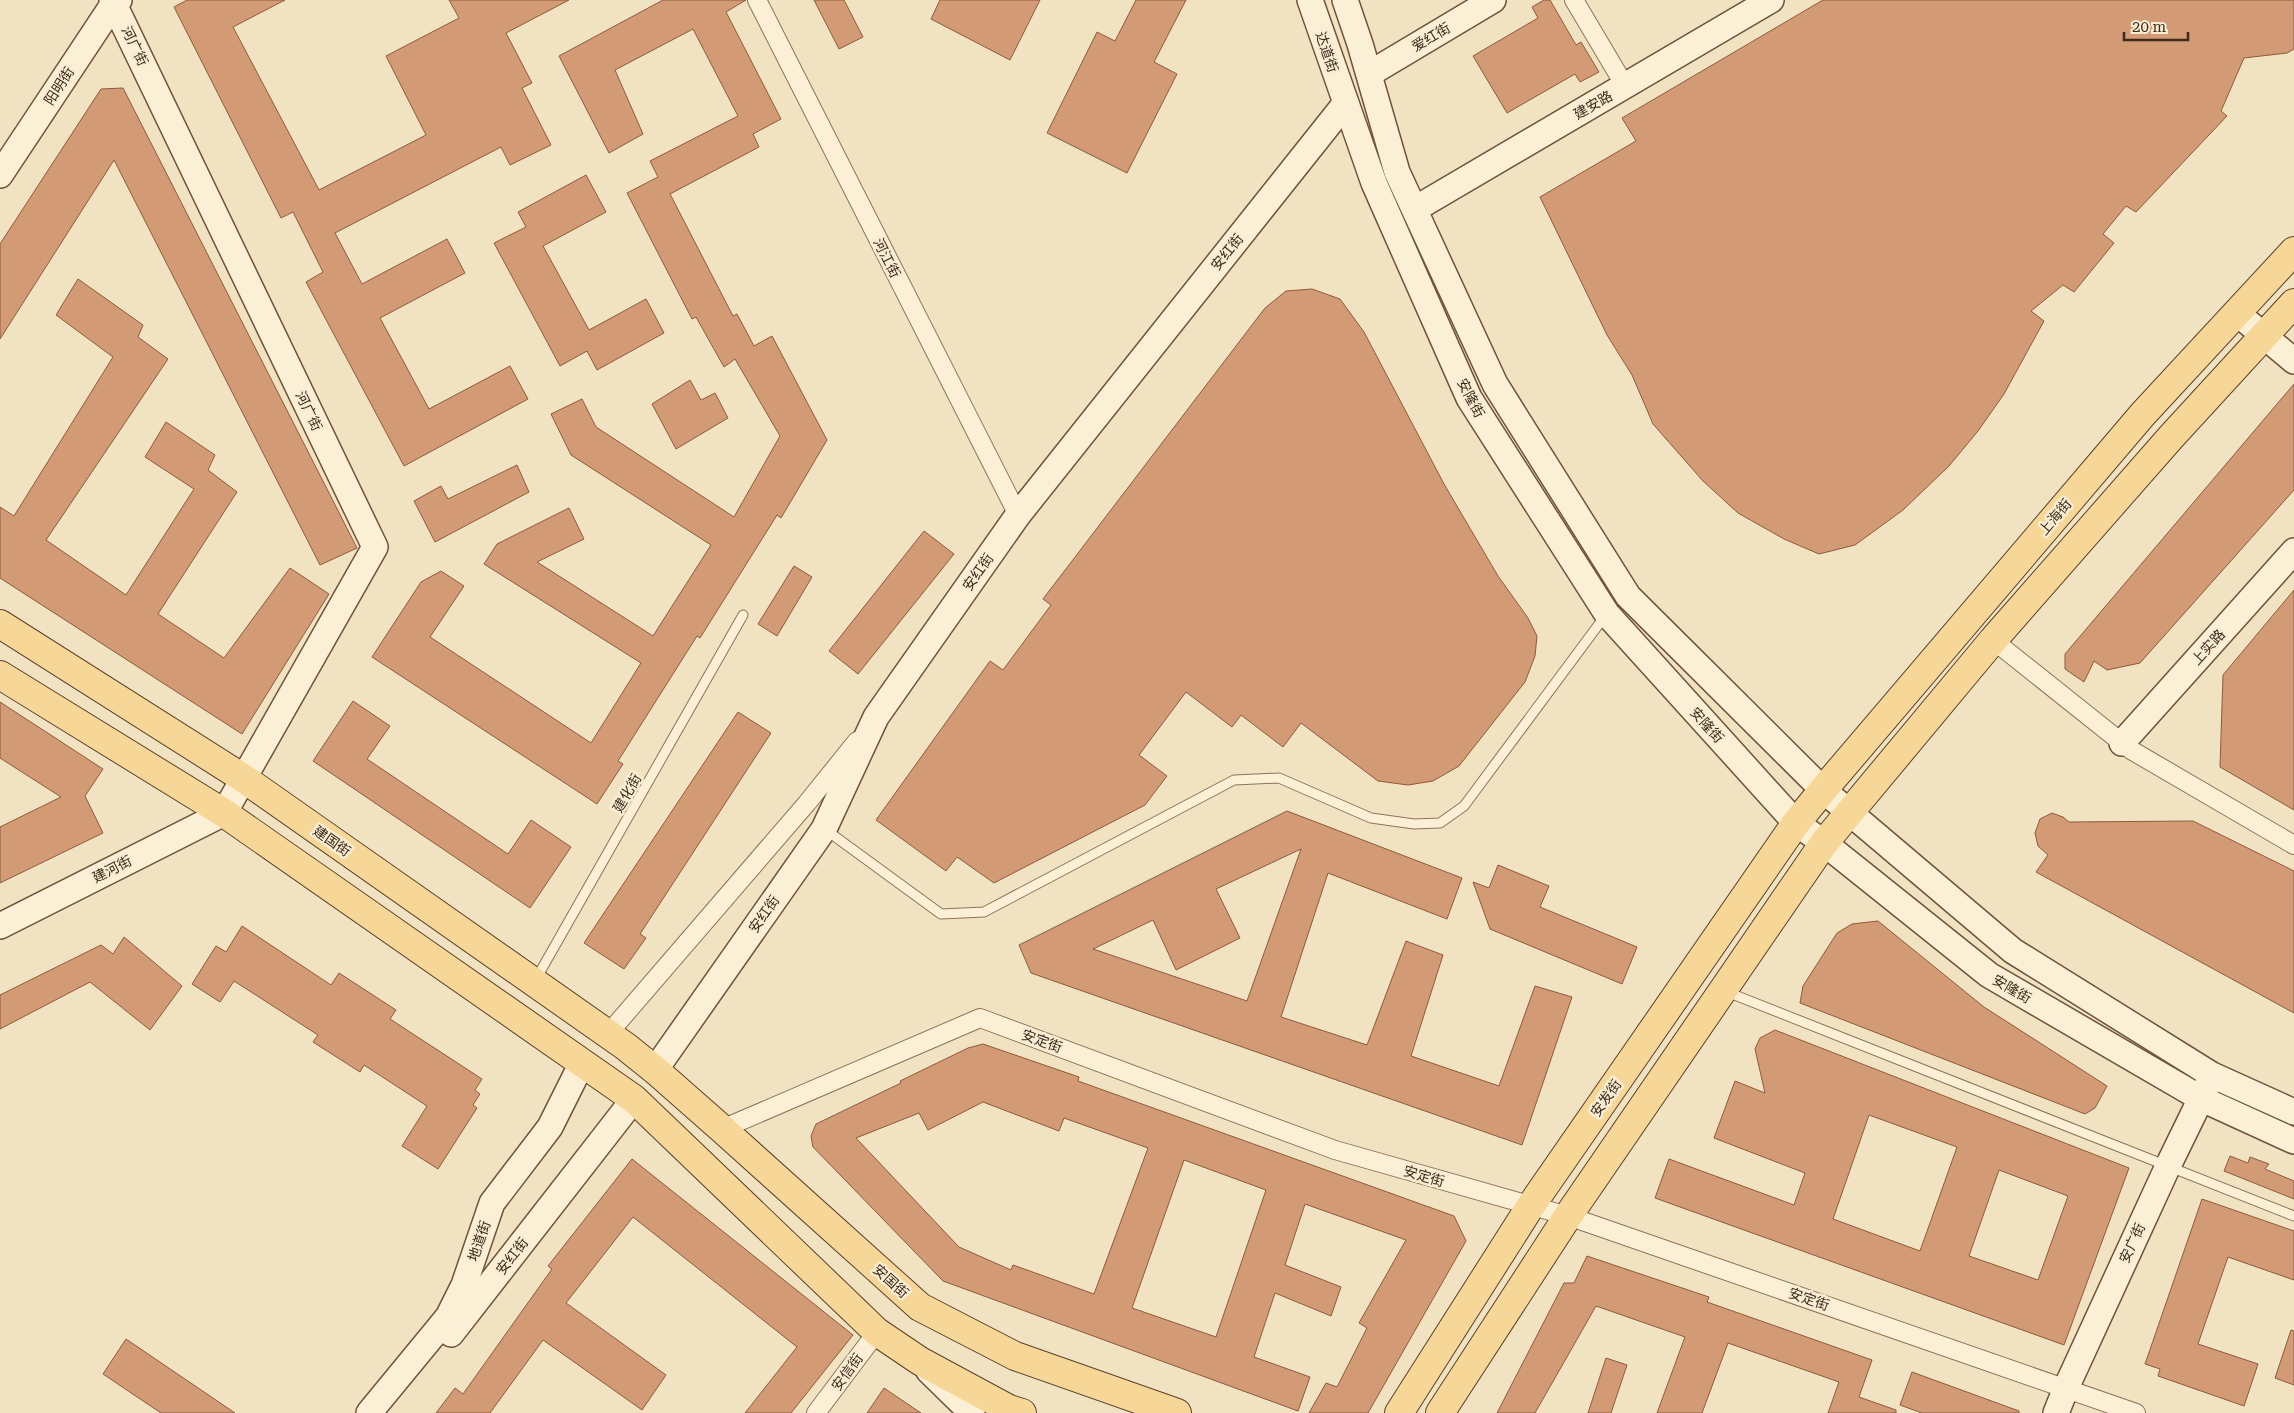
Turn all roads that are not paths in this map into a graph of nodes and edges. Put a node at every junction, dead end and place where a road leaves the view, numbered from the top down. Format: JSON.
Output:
{"nodes":[{"id":1,"x":757,"y":0,"type":"edge"},
{"id":2,"x":1310,"y":0,"type":"edge"},
{"id":3,"x":1345,"y":0,"type":"edge"},
{"id":4,"x":1492,"y":0,"type":"edge"},
{"id":5,"x":1574,"y":0,"type":"edge"},
{"id":6,"x":1771,"y":0,"type":"edge"},
{"id":7,"x":115,"y":1,"type":"edge"},
{"id":8,"x":1369,"y":74,"type":"junction"},
{"id":9,"x":1625,"y":86,"type":"junction"},
{"id":10,"x":1345,"y":104,"type":"junction"},
{"id":11,"x":0,"y":175,"type":"edge"},
{"id":12,"x":1415,"y":209,"type":"junction"},
{"id":13,"x":2294,"y":251,"type":"edge"},
{"id":14,"x":2294,"y":303,"type":"edge"},
{"id":15,"x":2238,"y":314,"type":"junction"},
{"id":16,"x":2264,"y":336,"type":"junction"},
{"id":17,"x":2294,"y":361,"type":"edge"},
{"id":18,"x":1018,"y":515,"type":"junction"},
{"id":19,"x":2294,"y":551,"type":"edge"},
{"id":20,"x":1607,"y":614,"type":"junction"},
{"id":21,"x":743,"y":615,"type":"dead end"},
{"id":22,"x":0,"y":624,"type":"edge"},
{"id":23,"x":1993,"y":640,"type":"junction"},
{"id":24,"x":0,"y":675,"type":"edge"},
{"id":25,"x":876,"y":717,"type":"junction"},
{"id":26,"x":2122,"y":743,"type":"junction"},
{"id":27,"x":243,"y":778,"type":"junction"},
{"id":28,"x":1823,"y":790,"type":"junction"},
{"id":29,"x":1849,"y":812,"type":"junction"},
{"id":30,"x":224,"y":813,"type":"junction"},
{"id":31,"x":1796,"y":823,"type":"junction"},
{"id":32,"x":824,"y":829,"type":"junction"},
{"id":33,"x":1824,"y":843,"type":"junction"},
{"id":34,"x":2294,"y":845,"type":"edge"},
{"id":35,"x":0,"y":926,"type":"edge"},
{"id":36,"x":534,"y":984,"type":"junction"},
{"id":37,"x":1724,"y":991,"type":"junction"},
{"id":38,"x":608,"y":1034,"type":"junction"},
{"id":39,"x":582,"y":1063,"type":"junction"},
{"id":40,"x":655,"y":1070,"type":"junction"},
{"id":41,"x":2212,"y":1075,"type":"junction"},
{"id":42,"x":634,"y":1099,"type":"junction"},
{"id":43,"x":2202,"y":1099,"type":"junction"},
{"id":44,"x":2294,"y":1112,"type":"edge"},
{"id":45,"x":722,"y":1129,"type":"junction"},
{"id":46,"x":2294,"y":1141,"type":"edge"},
{"id":47,"x":2168,"y":1166,"type":"junction"},
{"id":48,"x":1530,"y":1207,"type":"junction"},
{"id":49,"x":1568,"y":1216,"type":"junction"},
{"id":50,"x":2294,"y":1216,"type":"edge"},
{"id":51,"x":877,"y":1332,"type":"junction"},
{"id":52,"x":920,"y":1361,"type":"junction"},
{"id":53,"x":2066,"y":1388,"type":"junction"},
{"id":54,"x":369,"y":1413,"type":"edge"},
{"id":55,"x":390,"y":1413,"type":"edge"},
{"id":56,"x":816,"y":1413,"type":"edge"},
{"id":57,"x":972,"y":1413,"type":"edge"},
{"id":58,"x":1022,"y":1413,"type":"edge"},
{"id":59,"x":1177,"y":1413,"type":"edge"},
{"id":60,"x":1399,"y":1413,"type":"edge"},
{"id":61,"x":1440,"y":1413,"type":"edge"},
{"id":62,"x":2056,"y":1413,"type":"edge"},
{"id":63,"x":2136,"y":1413,"type":"edge"}],
"edges":[{"from":1,"to":18,"type":"street","name":"河江街"},
{"from":2,"to":10,"type":"main road","name":"达道街"},
{"from":3,"to":8,"type":"main road"},
{"from":4,"to":8,"type":"main road","name":"爱红街"},
{"from":5,"to":9,"type":"street"},
{"from":6,"to":9,"type":"main road","name":"建安路"},
{"from":7,"to":11,"type":"main road","name":"阳明街"},
{"from":7,"to":27,"type":"main road","name":"河广街"},
{"from":8,"to":10,"type":"street"},
{"from":8,"to":12,"type":"main road","name":"安隆街"},
{"from":9,"to":12,"type":"main road","name":"建安路"},
{"from":10,"to":18,"type":"main road","name":"安红街"},
{"from":10,"to":20,"type":"main road","name":"安隆街"},
{"from":12,"to":28,"type":"main road","name":"安隆街"},
{"from":13,"to":15,"type":"main road","name":"上海街"},
{"from":14,"to":16,"type":"main road"},
{"from":15,"to":16,"type":"main road"},
{"from":15,"to":28,"type":"main road","name":"上海街"},
{"from":16,"to":17,"type":"main road"},
{"from":16,"to":23,"type":"main road"},
{"from":18,"to":25,"type":"main road","name":"安红街"},
{"from":19,"to":26,"type":"main road","name":"上实路"},
{"from":20,"to":31,"type":"main road","name":"安隆街"},
{"from":20,"to":32,"type":"lane"},
{"from":21,"to":36,"type":"lane","name":"建化街"},
{"from":22,"to":27,"type":"main road","name":"建国街"},
{"from":23,"to":26,"type":"street"},
{"from":23,"to":29,"type":"main road"},
{"from":24,"to":30,"type":"main road"},
{"from":25,"to":32,"type":"main road","name":"安红街"},
{"from":25,"to":38,"type":"street"},
{"from":26,"to":34,"type":"street"},
{"from":27,"to":30,"type":"main road","name":"河广街"},
{"from":27,"to":36,"type":"main road","name":"建国街"},
{"from":28,"to":29,"type":"main road","name":"安隆街"},
{"from":28,"to":31,"type":"main road","name":"安发街"},
{"from":29,"to":33,"type":"main road"},
{"from":29,"to":41,"type":"main road","name":"安隆街"},
{"from":30,"to":35,"type":"main road","name":"建河街"},
{"from":30,"to":39,"type":"main road"},
{"from":31,"to":33,"type":"main road","name":"安隆街"},
{"from":31,"to":48,"type":"main road","name":"安发街"},
{"from":32,"to":40,"type":"main road","name":"安红街"},
{"from":33,"to":37,"type":"main road"},
{"from":33,"to":43,"type":"main road","name":"安隆街"},
{"from":36,"to":38,"type":"main road","name":"建国街"},
{"from":37,"to":47,"type":"lane"},
{"from":37,"to":49,"type":"main road"},
{"from":38,"to":40,"type":"main road","name":"建国街"},
{"from":39,"to":42,"type":"main road"},
{"from":39,"to":54,"type":"main road","name":"地道街"},
{"from":40,"to":45,"type":"main road","name":"安国街"},
{"from":41,"to":43,"type":"main road","name":"安广街"},
{"from":41,"to":44,"type":"main road","name":"安隆街"},
{"from":42,"to":51,"type":"main road"},
{"from":42,"to":55,"type":"main road","name":"安红街"},
{"from":43,"to":46,"type":"main road","name":"安隆街"},
{"from":43,"to":47,"type":"main road","name":"安广街"},
{"from":45,"to":48,"type":"street","name":"安定街"},
{"from":45,"to":59,"type":"main road","name":"安国街"},
{"from":47,"to":50,"type":"lane"},
{"from":47,"to":53,"type":"main road","name":"安广街"},
{"from":48,"to":49,"type":"street","name":"安定街"},
{"from":48,"to":60,"type":"main road","name":"安发街"},
{"from":49,"to":53,"type":"street","name":"安定街"},
{"from":49,"to":61,"type":"main road"},
{"from":51,"to":52,"type":"main road"},
{"from":51,"to":56,"type":"street","name":"安信街"},
{"from":52,"to":57,"type":"main road"},
{"from":52,"to":58,"type":"main road"},
{"from":53,"to":62,"type":"main road","name":"安广街"},
{"from":53,"to":63,"type":"street","name":"安定街"}]}
